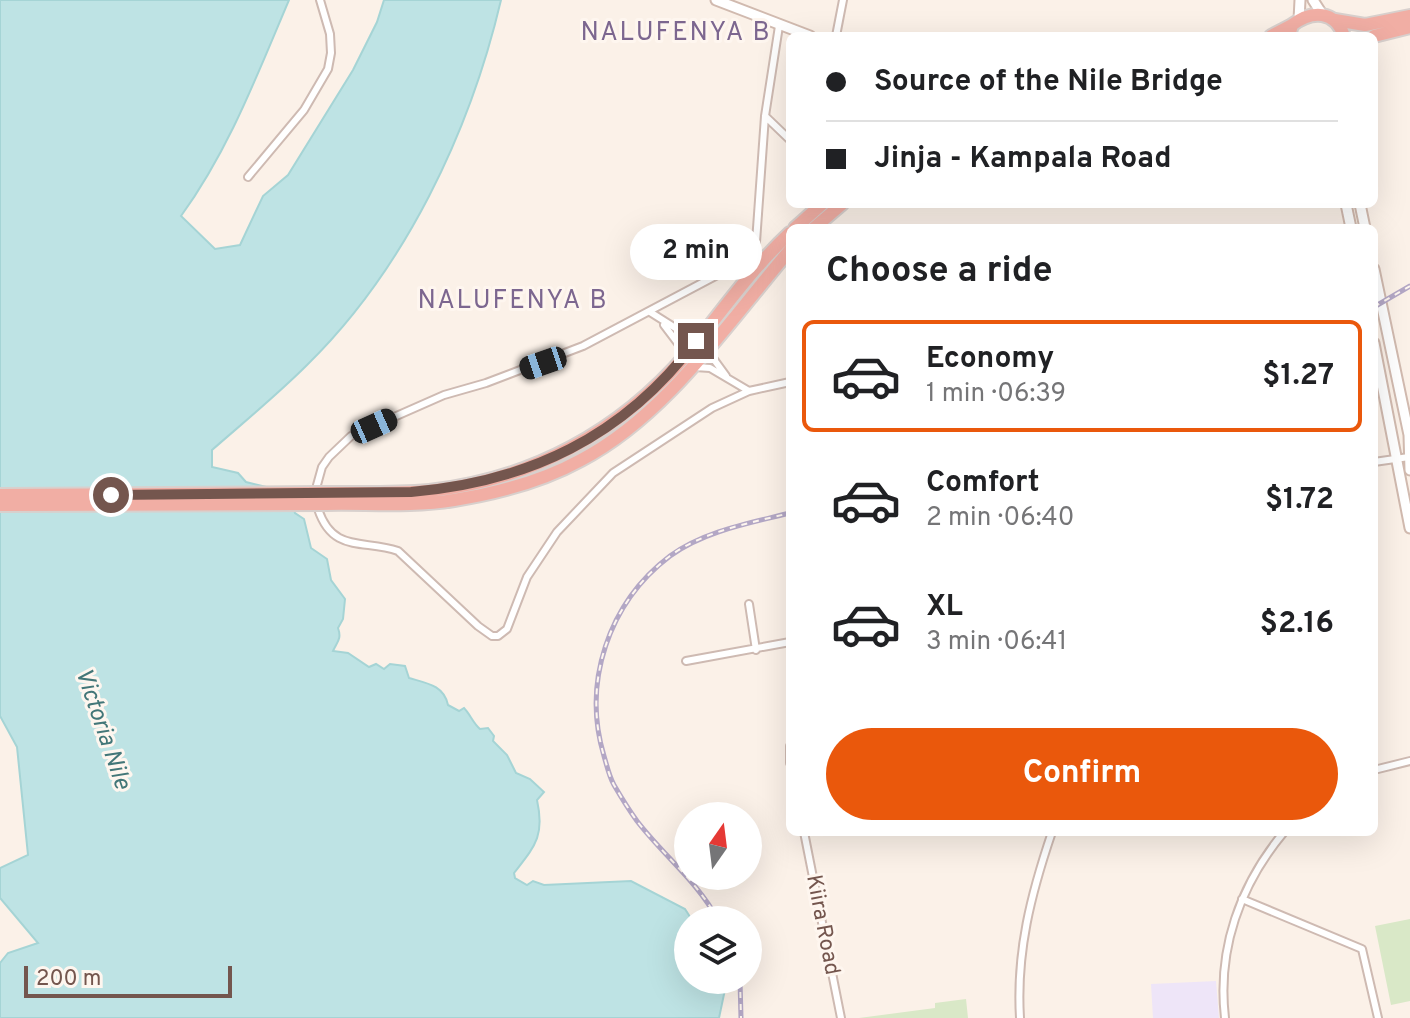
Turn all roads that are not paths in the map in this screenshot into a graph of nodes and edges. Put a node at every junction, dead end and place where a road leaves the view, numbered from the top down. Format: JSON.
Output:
{"nodes":[{"id":1,"x":320,"y":0,"type":"edge"},
{"id":2,"x":716,"y":0,"type":"edge"},
{"id":3,"x":843,"y":0,"type":"edge"},
{"id":4,"x":1300,"y":0,"type":"edge"},
{"id":5,"x":1313,"y":0,"type":"edge"},
{"id":6,"x":1322,"y":14,"type":"junction"},
{"id":7,"x":1410,"y":16,"type":"edge"},
{"id":8,"x":1335,"y":20,"type":"junction"},
{"id":9,"x":779,"y":26,"type":"junction"},
{"id":10,"x":1293,"y":27,"type":"edge"},
{"id":11,"x":1410,"y":27,"type":"edge"},
{"id":12,"x":798,"y":32,"type":"edge"},
{"id":13,"x":837,"y":32,"type":"edge"},
{"id":14,"x":1342,"y":32,"type":"edge"},
{"id":15,"x":1378,"y":35,"type":"edge"},
{"id":16,"x":765,"y":116,"type":"junction"},
{"id":17,"x":786,"y":136,"type":"edge"},
{"id":18,"x":248,"y":177,"type":"dead end"},
{"id":19,"x":818,"y":208,"type":"edge"},
{"id":20,"x":837,"y":208,"type":"edge"},
{"id":21,"x":800,"y":224,"type":"edge"},
{"id":22,"x":819,"y":224,"type":"edge"},
{"id":23,"x":786,"y":238,"type":"edge"},
{"id":24,"x":786,"y":255,"type":"edge"},
{"id":25,"x":1378,"y":288,"type":"edge"},
{"id":26,"x":650,"y":312,"type":"junction"},
{"id":27,"x":662,"y":322,"type":"junction"},
{"id":28,"x":696,"y":341,"type":"junction"},
{"id":29,"x":707,"y":350,"type":"junction"},
{"id":30,"x":686,"y":354,"type":"junction"},
{"id":31,"x":1378,"y":363,"type":"edge"},
{"id":32,"x":692,"y":366,"type":"junction"},
{"id":33,"x":729,"y":380,"type":"junction"},
{"id":34,"x":786,"y":383,"type":"edge"},
{"id":35,"x":749,"y":391,"type":"junction"},
{"id":36,"x":1409,"y":457,"type":"edge"},
{"id":37,"x":1397,"y":459,"type":"junction"},
{"id":38,"x":1378,"y":461,"type":"edge"},
{"id":39,"x":1410,"y":470,"type":"edge"},
{"id":40,"x":0,"y":495,"type":"edge"},
{"id":41,"x":321,"y":498,"type":"junction"},
{"id":42,"x":0,"y":505,"type":"edge"},
{"id":43,"x":1410,"y":528,"type":"edge"},
{"id":44,"x":749,"y":604,"type":"dead end"},
{"id":45,"x":786,"y":643,"type":"edge"},
{"id":46,"x":756,"y":650,"type":"junction"},
{"id":47,"x":686,"y":661,"type":"dead end"},
{"id":48,"x":1410,"y":761,"type":"edge"},
{"id":49,"x":1378,"y":769,"type":"edge"},
{"id":50,"x":805,"y":836,"type":"edge"},
{"id":51,"x":1051,"y":836,"type":"edge"},
{"id":52,"x":1281,"y":836,"type":"edge"},
{"id":53,"x":1242,"y":899,"type":"junction"},
{"id":54,"x":841,"y":1018,"type":"edge"},
{"id":55,"x":1020,"y":1018,"type":"edge"},
{"id":56,"x":1225,"y":1018,"type":"edge"},
{"id":57,"x":1378,"y":1018,"type":"edge"}],
"edges":[{"from":1,"to":18,"type":"street"},
{"from":2,"to":9,"type":"street"},
{"from":3,"to":13,"type":"street"},
{"from":4,"to":10,"type":"street"},
{"from":5,"to":6,"type":"street"},
{"from":6,"to":8,"type":"highway"},
{"from":6,"to":10,"type":"highway"},
{"from":7,"to":8,"type":"highway"},
{"from":8,"to":14,"type":"highway"},
{"from":9,"to":12,"type":"street"},
{"from":9,"to":16,"type":"street"},
{"from":11,"to":15,"type":"highway"},
{"from":16,"to":17,"type":"street"},
{"from":16,"to":26,"type":"street"},
{"from":19,"to":21,"type":"highway"},
{"from":20,"to":22,"type":"highway"},
{"from":23,"to":28,"type":"highway"},
{"from":24,"to":29,"type":"highway"},
{"from":25,"to":36,"type":"street"},
{"from":26,"to":27,"type":"street"},
{"from":26,"to":41,"type":"street"},
{"from":27,"to":28,"type":"street"},
{"from":27,"to":30,"type":"street"},
{"from":28,"to":30,"type":"highway"},
{"from":29,"to":32,"type":"highway"},
{"from":29,"to":33,"type":"street"},
{"from":30,"to":41,"type":"highway"},
{"from":31,"to":37,"type":"street"},
{"from":32,"to":33,"type":"street"},
{"from":32,"to":41,"type":"highway"},
{"from":33,"to":35,"type":"street"},
{"from":34,"to":35,"type":"street"},
{"from":35,"to":41,"type":"street"},
{"from":36,"to":37,"type":"street"},
{"from":36,"to":39,"type":"street"},
{"from":37,"to":38,"type":"street"},
{"from":37,"to":43,"type":"street"},
{"from":40,"to":41,"type":"highway","bridge":true},
{"from":41,"to":42,"type":"highway","bridge":true},
{"from":44,"to":46,"type":"street"},
{"from":45,"to":46,"type":"street"},
{"from":46,"to":47,"type":"street"},
{"from":48,"to":49,"type":"street"},
{"from":50,"to":54,"type":"street","name":"Kiira Road"},
{"from":51,"to":55,"type":"street"},
{"from":52,"to":53,"type":"street"},
{"from":53,"to":56,"type":"street"},
{"from":53,"to":57,"type":"street"}]}
